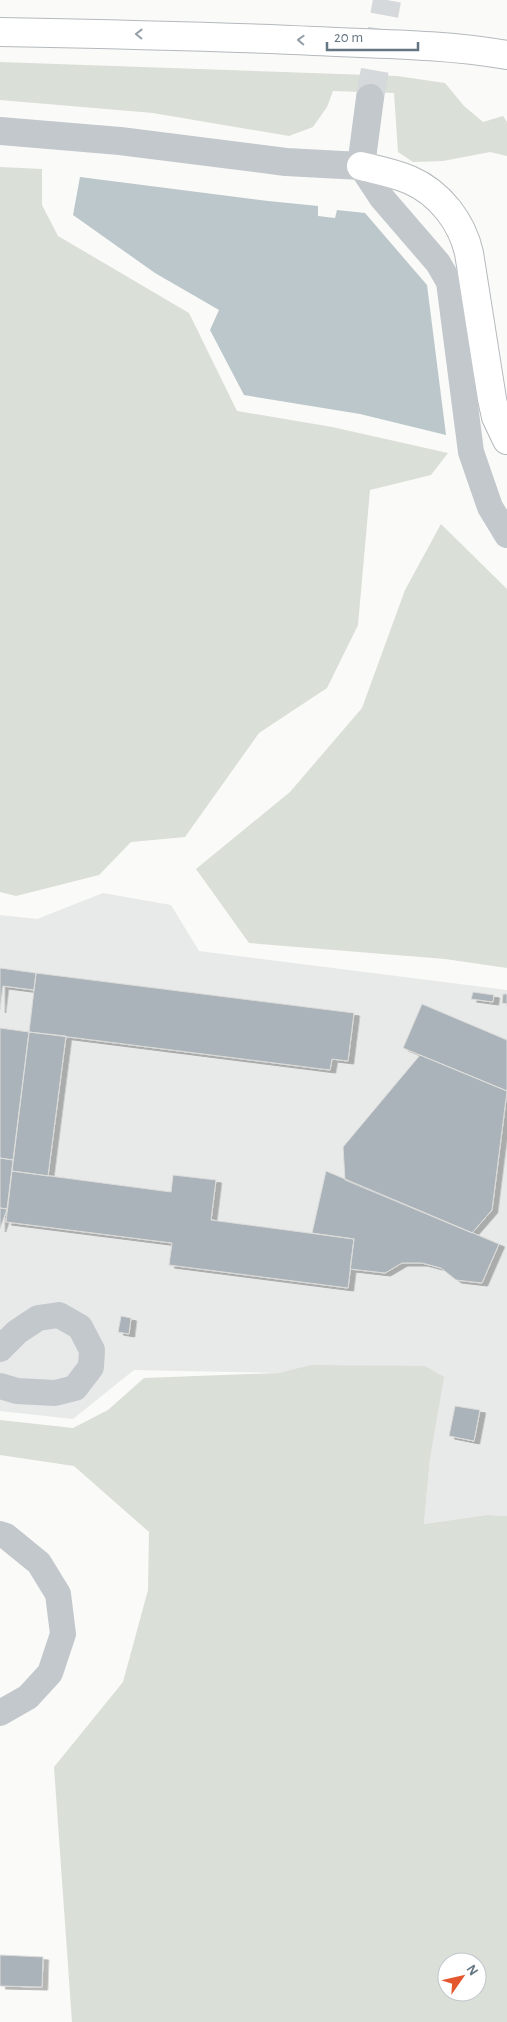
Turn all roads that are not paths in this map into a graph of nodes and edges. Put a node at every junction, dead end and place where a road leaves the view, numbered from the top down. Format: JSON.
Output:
{"nodes":[{"id":1,"x":0,"y":32,"type":"edge"},
{"id":2,"x":507,"y":55,"type":"edge"},
{"id":3,"x":370,"y":98,"type":"tunnel mouth"},
{"id":4,"x":0,"y":131,"type":"edge"},
{"id":5,"x":361,"y":166,"type":"junction"},
{"id":6,"x":507,"y":405,"type":"edge"},
{"id":7,"x":507,"y":440,"type":"edge"},
{"id":8,"x":507,"y":535,"type":"edge"},
{"id":9,"x":0,"y":1349,"type":"edge"},
{"id":10,"x":0,"y":1386,"type":"edge"},
{"id":11,"x":0,"y":1534,"type":"edge"},
{"id":12,"x":0,"y":1713,"type":"edge"}],
"edges":[{"from":2,"to":1,"type":"highway","one_way":true},
{"from":3,"to":5,"type":"street"},
{"from":4,"to":5,"type":"street"},
{"from":5,"to":6,"type":"highway"},
{"from":5,"to":7,"type":"highway"},
{"from":5,"to":8,"type":"street"},
{"from":9,"to":10,"type":"street"},
{"from":11,"to":12,"type":"street"}]}
